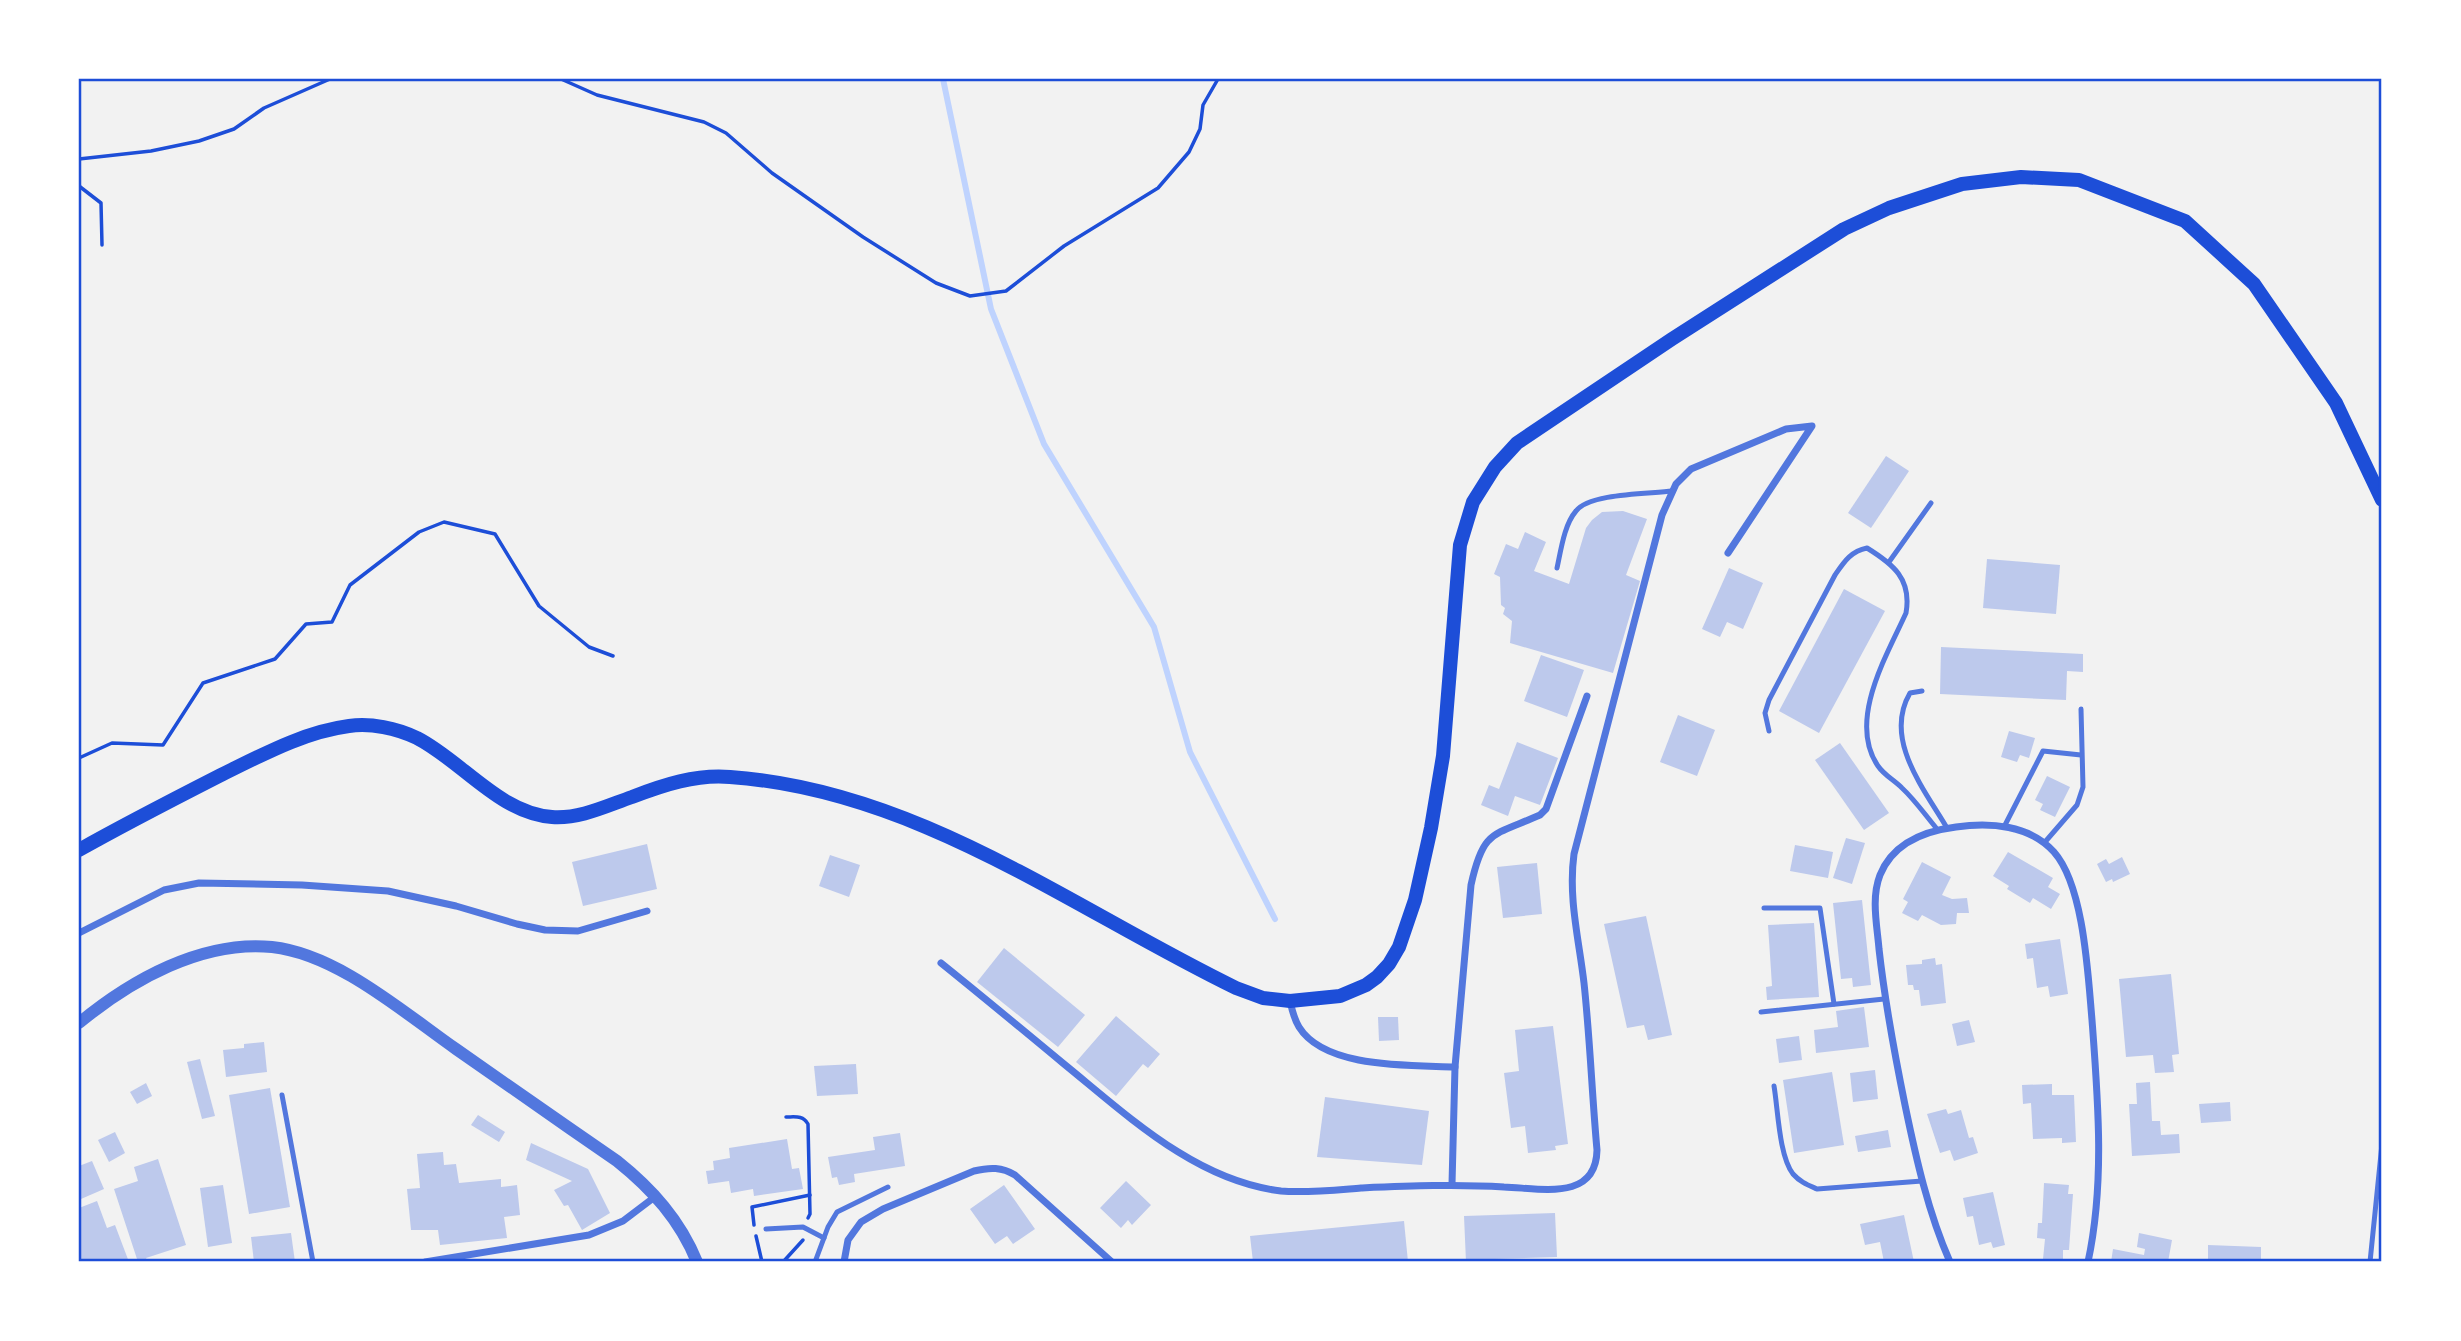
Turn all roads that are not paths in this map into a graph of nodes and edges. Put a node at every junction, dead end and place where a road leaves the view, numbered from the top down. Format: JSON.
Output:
{"nodes":[{"id":1,"x":1672,"y":491,"type":"junction"},
{"id":2,"x":2382,"y":500,"type":"edge"},
{"id":3,"x":1931,"y":503,"type":"dead end"},
{"id":4,"x":1728,"y":553,"type":"dead end"},
{"id":5,"x":1889,"y":562,"type":"junction"},
{"id":6,"x":1556,"y":568,"type":"dead end"},
{"id":7,"x":1922,"y":691,"type":"dead end"},
{"id":8,"x":1587,"y":696,"type":"dead end"},
{"id":9,"x":2081,"y":709,"type":"dead end"},
{"id":10,"x":1769,"y":731,"type":"dead end"},
{"id":11,"x":2081,"y":755,"type":"junction"},
{"id":12,"x":2004,"y":827,"type":"junction"},
{"id":13,"x":1947,"y":828,"type":"junction"},
{"id":14,"x":1937,"y":829,"type":"junction"},
{"id":15,"x":2045,"y":842,"type":"junction"},
{"id":16,"x":79,"y":850,"type":"edge"},
{"id":17,"x":1764,"y":908,"type":"dead end"},
{"id":18,"x":648,"y":911,"type":"dead end"},
{"id":19,"x":79,"y":933,"type":"edge"},
{"id":20,"x":942,"y":963,"type":"dead end"},
{"id":21,"x":1884,"y":999,"type":"junction"},
{"id":22,"x":1290,"y":1001,"type":"junction"},
{"id":23,"x":1834,"y":1004,"type":"junction"},
{"id":24,"x":1761,"y":1012,"type":"dead end"},
{"id":25,"x":79,"y":1023,"type":"edge"},
{"id":26,"x":1455,"y":1067,"type":"junction"},
{"id":27,"x":1774,"y":1086,"type":"dead end"},
{"id":28,"x":282,"y":1095,"type":"dead end"},
{"id":29,"x":2382,"y":1144,"type":"edge"},
{"id":30,"x":1922,"y":1181,"type":"junction"},
{"id":31,"x":1452,"y":1184,"type":"junction"},
{"id":32,"x":888,"y":1187,"type":"dead end"},
{"id":33,"x":656,"y":1196,"type":"junction"},
{"id":34,"x":766,"y":1228,"type":"dead end"},
{"id":35,"x":824,"y":1238,"type":"junction"},
{"id":36,"x":313,"y":1262,"type":"edge"},
{"id":37,"x":425,"y":1262,"type":"edge"},
{"id":38,"x":697,"y":1262,"type":"edge"},
{"id":39,"x":815,"y":1262,"type":"edge"},
{"id":40,"x":844,"y":1262,"type":"edge"},
{"id":41,"x":1112,"y":1262,"type":"edge"},
{"id":42,"x":1950,"y":1262,"type":"edge"},
{"id":43,"x":2088,"y":1262,"type":"edge"},
{"id":44,"x":2370,"y":1262,"type":"edge"}],
"edges":[{"from":1,"to":4,"type":"street"},
{"from":1,"to":6,"type":"lane"},
{"from":1,"to":31,"type":"street"},
{"from":2,"to":22,"type":"main road"},
{"from":3,"to":5,"type":"lane"},
{"from":5,"to":10,"type":"lane"},
{"from":5,"to":14,"type":"lane"},
{"from":7,"to":13,"type":"lane"},
{"from":8,"to":26,"type":"street"},
{"from":9,"to":11,"type":"lane"},
{"from":11,"to":12,"type":"lane"},
{"from":11,"to":15,"type":"lane"},
{"from":12,"to":13,"type":"street"},
{"from":12,"to":15,"type":"street"},
{"from":13,"to":14,"type":"street"},
{"from":14,"to":21,"type":"street"},
{"from":15,"to":43,"type":"street"},
{"from":16,"to":22,"type":"main road"},
{"from":17,"to":23,"type":"lane"},
{"from":18,"to":19,"type":"street"},
{"from":20,"to":31,"type":"street"},
{"from":21,"to":23,"type":"lane"},
{"from":21,"to":30,"type":"street"},
{"from":22,"to":26,"type":"street"},
{"from":23,"to":24,"type":"lane"},
{"from":25,"to":33,"type":"street"},
{"from":26,"to":31,"type":"street"},
{"from":27,"to":30,"type":"lane"},
{"from":28,"to":36,"type":"lane"},
{"from":29,"to":44,"type":"lane"},
{"from":30,"to":42,"type":"street"},
{"from":32,"to":35,"type":"lane"},
{"from":33,"to":37,"type":"street"},
{"from":33,"to":38,"type":"street"},
{"from":34,"to":35,"type":"lane"},
{"from":35,"to":39,"type":"lane"},
{"from":40,"to":41,"type":"street"}]}
